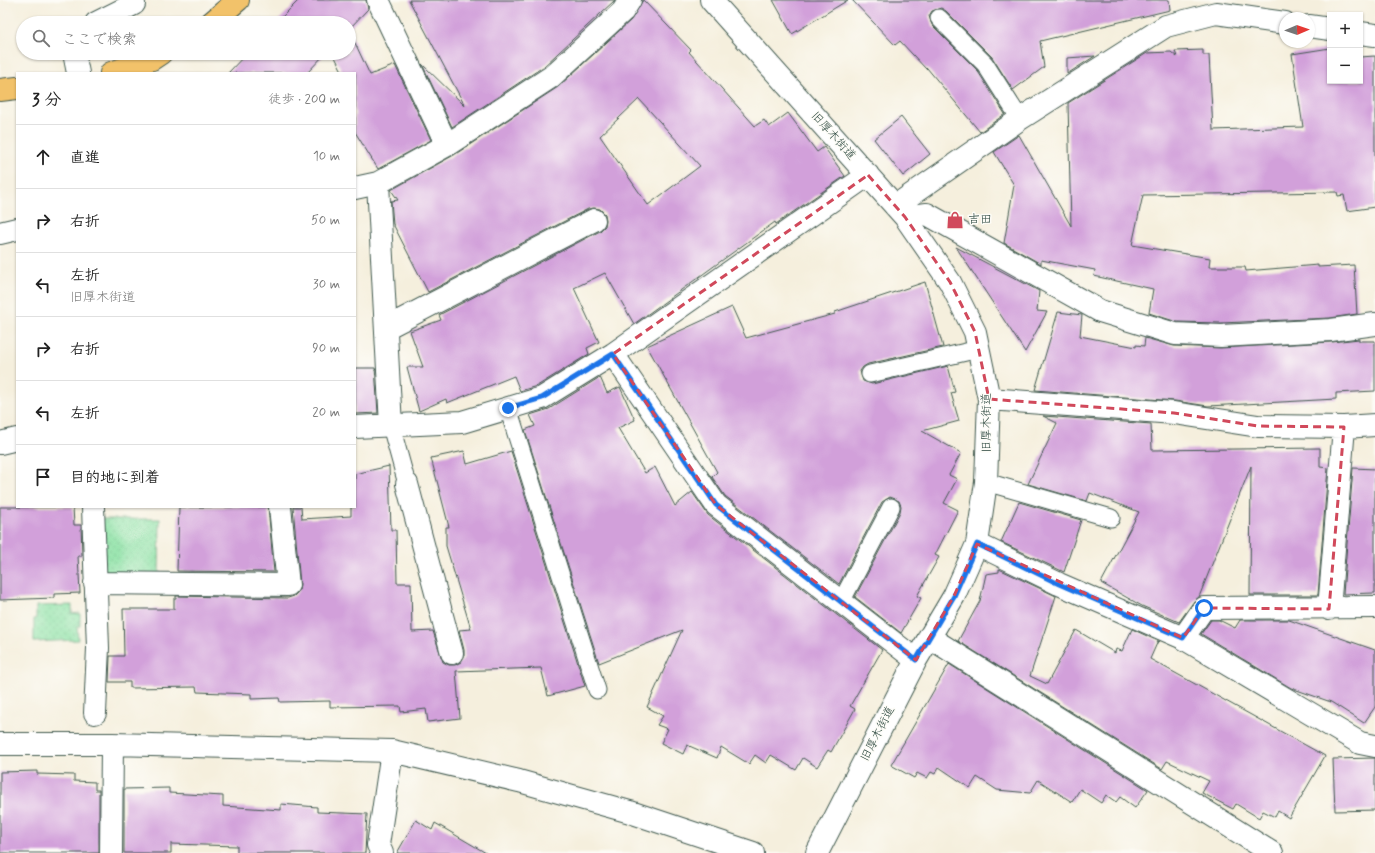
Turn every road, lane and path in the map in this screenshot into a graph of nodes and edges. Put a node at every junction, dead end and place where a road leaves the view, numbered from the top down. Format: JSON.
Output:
{"nodes":[{"id":1,"x":133,"y":0,"type":"edge"},
{"id":2,"x":238,"y":0,"type":"edge"},
{"id":3,"x":378,"y":0,"type":"edge"},
{"id":4,"x":630,"y":0,"type":"edge"},
{"id":5,"x":711,"y":0,"type":"edge"},
{"id":6,"x":1216,"y":7,"type":"edge"},
{"id":7,"x":110,"y":16,"type":"edge"},
{"id":8,"x":219,"y":16,"type":"edge"},
{"id":9,"x":939,"y":18,"type":"dead end"},
{"id":10,"x":1279,"y":22,"type":"edge"},
{"id":11,"x":1315,"y":27,"type":"edge"},
{"id":12,"x":1327,"y":29,"type":"edge"},
{"id":13,"x":1363,"y":33,"type":"edge"},
{"id":14,"x":1375,"y":34,"type":"edge"},
{"id":15,"x":75,"y":60,"type":"edge"},
{"id":16,"x":149,"y":60,"type":"edge"},
{"id":17,"x":78,"y":72,"type":"edge"},
{"id":18,"x":114,"y":72,"type":"edge"},
{"id":19,"x":16,"y":88,"type":"edge"},
{"id":20,"x":0,"y":90,"type":"edge"},
{"id":21,"x":1020,"y":119,"type":"junction"},
{"id":22,"x":447,"y":145,"type":"junction"},
{"id":23,"x":868,"y":175,"type":"junction"},
{"id":24,"x":378,"y":183,"type":"junction"},
{"id":25,"x":356,"y":188,"type":"edge"},
{"id":26,"x":900,"y":211,"type":"junction"},
{"id":27,"x":594,"y":220,"type":"dead end"},
{"id":28,"x":16,"y":229,"type":"edge"},
{"id":29,"x":0,"y":233,"type":"edge"},
{"id":30,"x":1375,"y":324,"type":"edge"},
{"id":31,"x":386,"y":328,"type":"junction"},
{"id":32,"x":979,"y":349,"type":"junction"},
{"id":33,"x":613,"y":354,"type":"junction"},
{"id":34,"x":870,"y":374,"type":"dead end"},
{"id":35,"x":989,"y":400,"type":"junction"},
{"id":36,"x":508,"y":408,"type":"junction"},
{"id":37,"x":1375,"y":425,"type":"edge"},
{"id":38,"x":392,"y":426,"type":"junction"},
{"id":39,"x":356,"y":427,"type":"edge"},
{"id":40,"x":1344,"y":427,"type":"junction"},
{"id":41,"x":16,"y":439,"type":"edge"},
{"id":42,"x":0,"y":443,"type":"edge"},
{"id":43,"x":986,"y":482,"type":"junction"},
{"id":44,"x":407,"y":484,"type":"joint"},
{"id":45,"x":891,"y":507,"type":"dead end"},
{"id":46,"x":93,"y":508,"type":"edge"},
{"id":47,"x":280,"y":508,"type":"edge"},
{"id":48,"x":1111,"y":518,"type":"dead end"},
{"id":49,"x":977,"y":544,"type":"junction"},
{"id":50,"x":95,"y":583,"type":"junction"},
{"id":51,"x":842,"y":602,"type":"junction"},
{"id":52,"x":1375,"y":607,"type":"edge"},
{"id":53,"x":1329,"y":609,"type":"junction"},
{"id":54,"x":929,"y":637,"type":"junction"},
{"id":55,"x":1183,"y":638,"type":"junction"},
{"id":56,"x":452,"y":653,"type":"dead end"},
{"id":57,"x":916,"y":660,"type":"junction"},
{"id":58,"x":597,"y":690,"type":"dead end"},
{"id":59,"x":95,"y":713,"type":"dead end"},
{"id":60,"x":0,"y":744,"type":"edge"},
{"id":61,"x":112,"y":744,"type":"junction"},
{"id":62,"x":1375,"y":746,"type":"edge"},
{"id":63,"x":392,"y":751,"type":"junction"},
{"id":64,"x":112,"y":853,"type":"edge"},
{"id":65,"x":382,"y":853,"type":"edge"},
{"id":66,"x":753,"y":853,"type":"edge"},
{"id":67,"x":817,"y":853,"type":"edge"},
{"id":68,"x":1272,"y":853,"type":"edge"}],
"edges":[{"from":1,"to":7,"type":"street"},
{"from":2,"to":8,"type":"main road"},
{"from":3,"to":22,"type":"street"},
{"from":4,"to":22,"type":"street"},
{"from":5,"to":23,"type":"street","name":"旧厚木街道"},
{"from":6,"to":10,"type":"street"},
{"from":6,"to":21,"type":"street"},
{"from":9,"to":21,"type":"lane"},
{"from":11,"to":12,"type":"street"},
{"from":13,"to":14,"type":"street"},
{"from":15,"to":17,"type":"street"},
{"from":16,"to":18,"type":"main road"},
{"from":19,"to":20,"type":"main road"},
{"from":21,"to":26,"type":"street"},
{"from":22,"to":24,"type":"street"},
{"from":23,"to":26,"type":"street","name":"旧厚木街道"},
{"from":23,"to":33,"type":"street"},
{"from":24,"to":25,"type":"street"},
{"from":24,"to":31,"type":"street"},
{"from":26,"to":30,"type":"street"},
{"from":26,"to":32,"type":"street","name":"旧厚木街道"},
{"from":27,"to":31,"type":"street"},
{"from":28,"to":29,"type":"street"},
{"from":31,"to":38,"type":"street"},
{"from":32,"to":34,"type":"lane"},
{"from":32,"to":35,"type":"street","name":"旧厚木街道"},
{"from":33,"to":36,"type":"street"},
{"from":33,"to":51,"type":"street"},
{"from":35,"to":40,"type":"street"},
{"from":35,"to":43,"type":"street","name":"旧厚木街道"},
{"from":36,"to":38,"type":"street"},
{"from":36,"to":58,"type":"lane"},
{"from":37,"to":40,"type":"street"},
{"from":38,"to":39,"type":"street"},
{"from":38,"to":44,"type":"lane"},
{"from":40,"to":53,"type":"street"},
{"from":41,"to":42,"type":"street"},
{"from":43,"to":48,"type":"lane"},
{"from":43,"to":49,"type":"street","name":"旧厚木街道"},
{"from":44,"to":56,"type":"street"},
{"from":45,"to":51,"type":"lane"},
{"from":46,"to":50,"type":"street"},
{"from":47,"to":50,"type":"street"},
{"from":49,"to":54,"type":"street","name":"旧厚木街道"},
{"from":49,"to":55,"type":"street"},
{"from":50,"to":59,"type":"street"},
{"from":51,"to":57,"type":"street"},
{"from":52,"to":53,"type":"street"},
{"from":53,"to":55,"type":"street"},
{"from":54,"to":57,"type":"street","name":"旧厚木街道"},
{"from":54,"to":68,"type":"street"},
{"from":55,"to":62,"type":"street"},
{"from":57,"to":67,"type":"street","name":"旧厚木街道"},
{"from":60,"to":61,"type":"street"},
{"from":61,"to":63,"type":"street"},
{"from":61,"to":64,"type":"street"},
{"from":63,"to":65,"type":"street"},
{"from":63,"to":66,"type":"street"}]}
